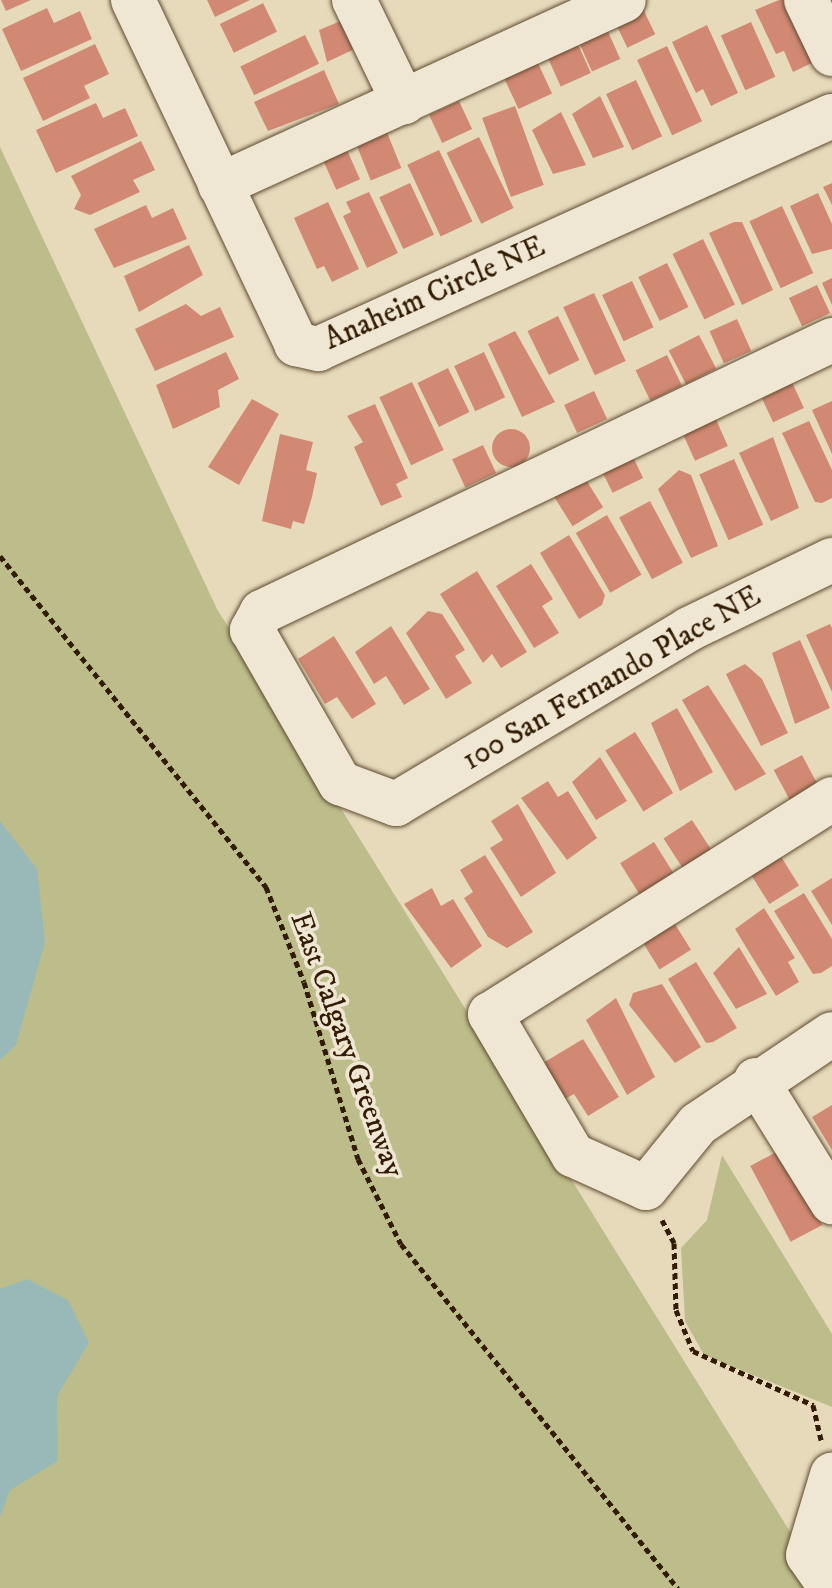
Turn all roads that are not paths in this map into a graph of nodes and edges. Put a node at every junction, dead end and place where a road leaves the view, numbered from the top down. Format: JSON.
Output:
{"nodes":[{"id":1,"x":133,"y":0,"type":"edge"},
{"id":2,"x":354,"y":0,"type":"edge"},
{"id":3,"x":624,"y":0,"type":"edge"},
{"id":4,"x":806,"y":0,"type":"edge"},
{"id":5,"x":832,"y":54,"type":"edge"},
{"id":6,"x":404,"y":103,"type":"junction"},
{"id":7,"x":832,"y":116,"type":"edge"},
{"id":8,"x":220,"y":185,"type":"junction"},
{"id":9,"x":832,"y":340,"type":"edge"},
{"id":10,"x":832,"y":560,"type":"edge"},
{"id":11,"x":832,"y":799,"type":"edge"},
{"id":12,"x":832,"y":1034,"type":"edge"},
{"id":13,"x":756,"y":1080,"type":"junction"},
{"id":14,"x":832,"y":1202,"type":"edge"},
{"id":15,"x":830,"y":1476,"type":"edge"},
{"id":16,"x":831,"y":1588,"type":"edge"}],
"edges":[{"from":1,"to":8,"type":"street","name":"Anaheim Circle NE"},
{"from":2,"to":6,"type":"street"},
{"from":3,"to":6,"type":"street"},
{"from":4,"to":5,"type":"street"},
{"from":6,"to":8,"type":"street"},
{"from":7,"to":8,"type":"street","name":"Anaheim Circle NE"},
{"from":9,"to":10,"type":"street","name":"100 San Fernando Place NE"},
{"from":11,"to":13,"type":"street"},
{"from":12,"to":13,"type":"street"},
{"from":13,"to":14,"type":"street"},
{"from":15,"to":16,"type":"street"}]}
